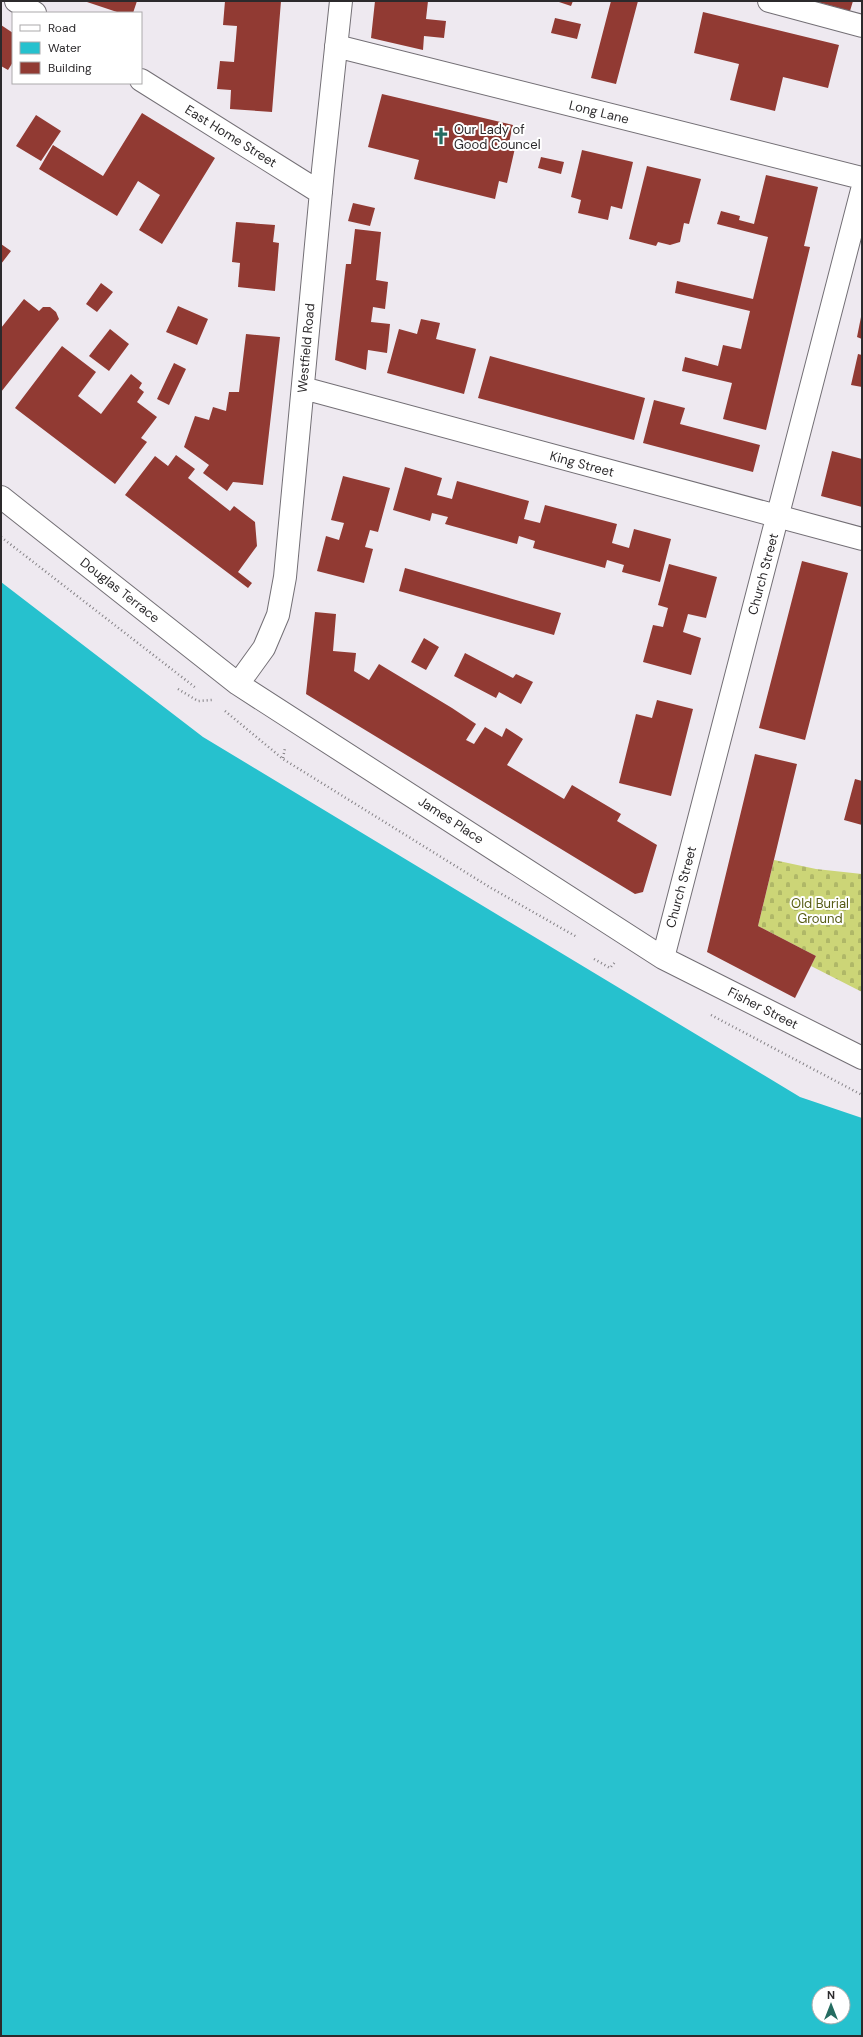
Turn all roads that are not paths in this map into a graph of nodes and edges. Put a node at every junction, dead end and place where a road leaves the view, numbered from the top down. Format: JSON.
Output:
{"nodes":[{"id":1,"x":16,"y":1,"type":"edge"},
{"id":2,"x":341,"y":1,"type":"edge"},
{"id":3,"x":769,"y":1,"type":"edge"},
{"id":4,"x":33,"y":12,"type":"edge"},
{"id":5,"x":862,"y":26,"type":"edge"},
{"id":6,"x":336,"y":46,"type":"junction"},
{"id":7,"x":142,"y":81,"type":"edge"},
{"id":8,"x":862,"y":178,"type":"edge"},
{"id":9,"x":862,"y":190,"type":"edge"},
{"id":10,"x":321,"y":193,"type":"junction"},
{"id":11,"x":303,"y":388,"type":"junction"},
{"id":12,"x":1,"y":497,"type":"edge"},
{"id":13,"x":778,"y":517,"type":"junction"},
{"id":14,"x":862,"y":539,"type":"edge"},
{"id":15,"x":238,"y":684,"type":"junction"},
{"id":16,"x":663,"y":958,"type":"junction"},
{"id":17,"x":862,"y":1058,"type":"edge"}],
"edges":[{"from":1,"to":4,"type":"street"},
{"from":2,"to":6,"type":"street","name":"Westfield Road"},
{"from":3,"to":5,"type":"street"},
{"from":6,"to":8,"type":"street","name":"Long Lane"},
{"from":6,"to":10,"type":"street","name":"Westfield Road"},
{"from":7,"to":10,"type":"street","name":"East Home Street"},
{"from":9,"to":13,"type":"street","name":"Church Street"},
{"from":10,"to":11,"type":"street","name":"Westfield Road"},
{"from":11,"to":13,"type":"street","name":"King Street"},
{"from":11,"to":15,"type":"street","name":"Westfield Road"},
{"from":12,"to":15,"type":"street","name":"Douglas Terrace"},
{"from":13,"to":14,"type":"street","name":"King Street"},
{"from":13,"to":16,"type":"street","name":"Church Street"},
{"from":15,"to":16,"type":"street","name":"James Place"},
{"from":16,"to":17,"type":"street","name":"Fisher Street"}]}
